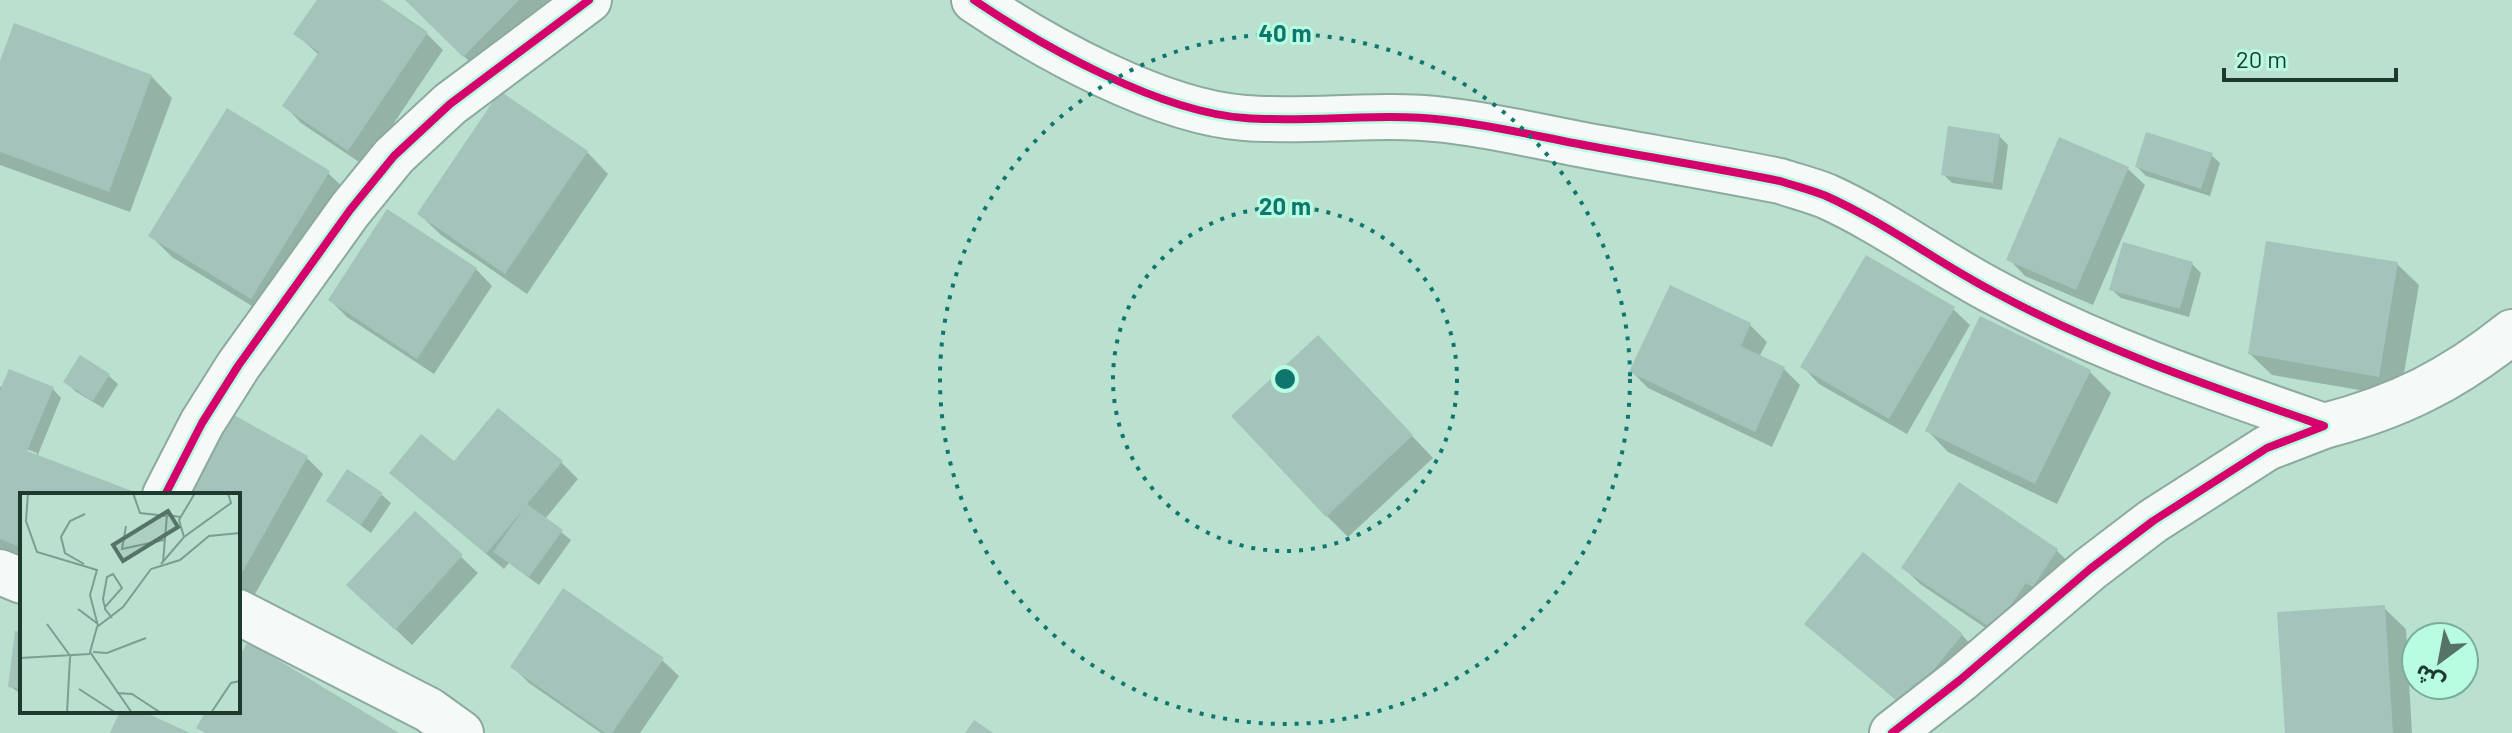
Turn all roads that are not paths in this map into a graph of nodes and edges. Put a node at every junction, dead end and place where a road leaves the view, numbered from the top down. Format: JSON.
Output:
{"nodes":[{"id":1,"x":589,"y":0,"type":"edge"},
{"id":2,"x":974,"y":0,"type":"edge"},
{"id":3,"x":2512,"y":332,"type":"edge"},
{"id":4,"x":2324,"y":426,"type":"junction"},
{"id":5,"x":166,"y":493,"type":"edge"},
{"id":6,"x":0,"y":572,"type":"edge"},
{"id":7,"x":20,"y":580,"type":"edge"},
{"id":8,"x":240,"y":613,"type":"edge"},
{"id":9,"x":461,"y":733,"type":"edge"},
{"id":10,"x":1892,"y":733,"type":"edge"}],
"edges":[{"from":1,"to":5,"type":"street"},
{"from":2,"to":4,"type":"street"},
{"from":3,"to":4,"type":"street"},
{"from":4,"to":10,"type":"street"},
{"from":6,"to":7,"type":"street"},
{"from":8,"to":9,"type":"street"}]}
